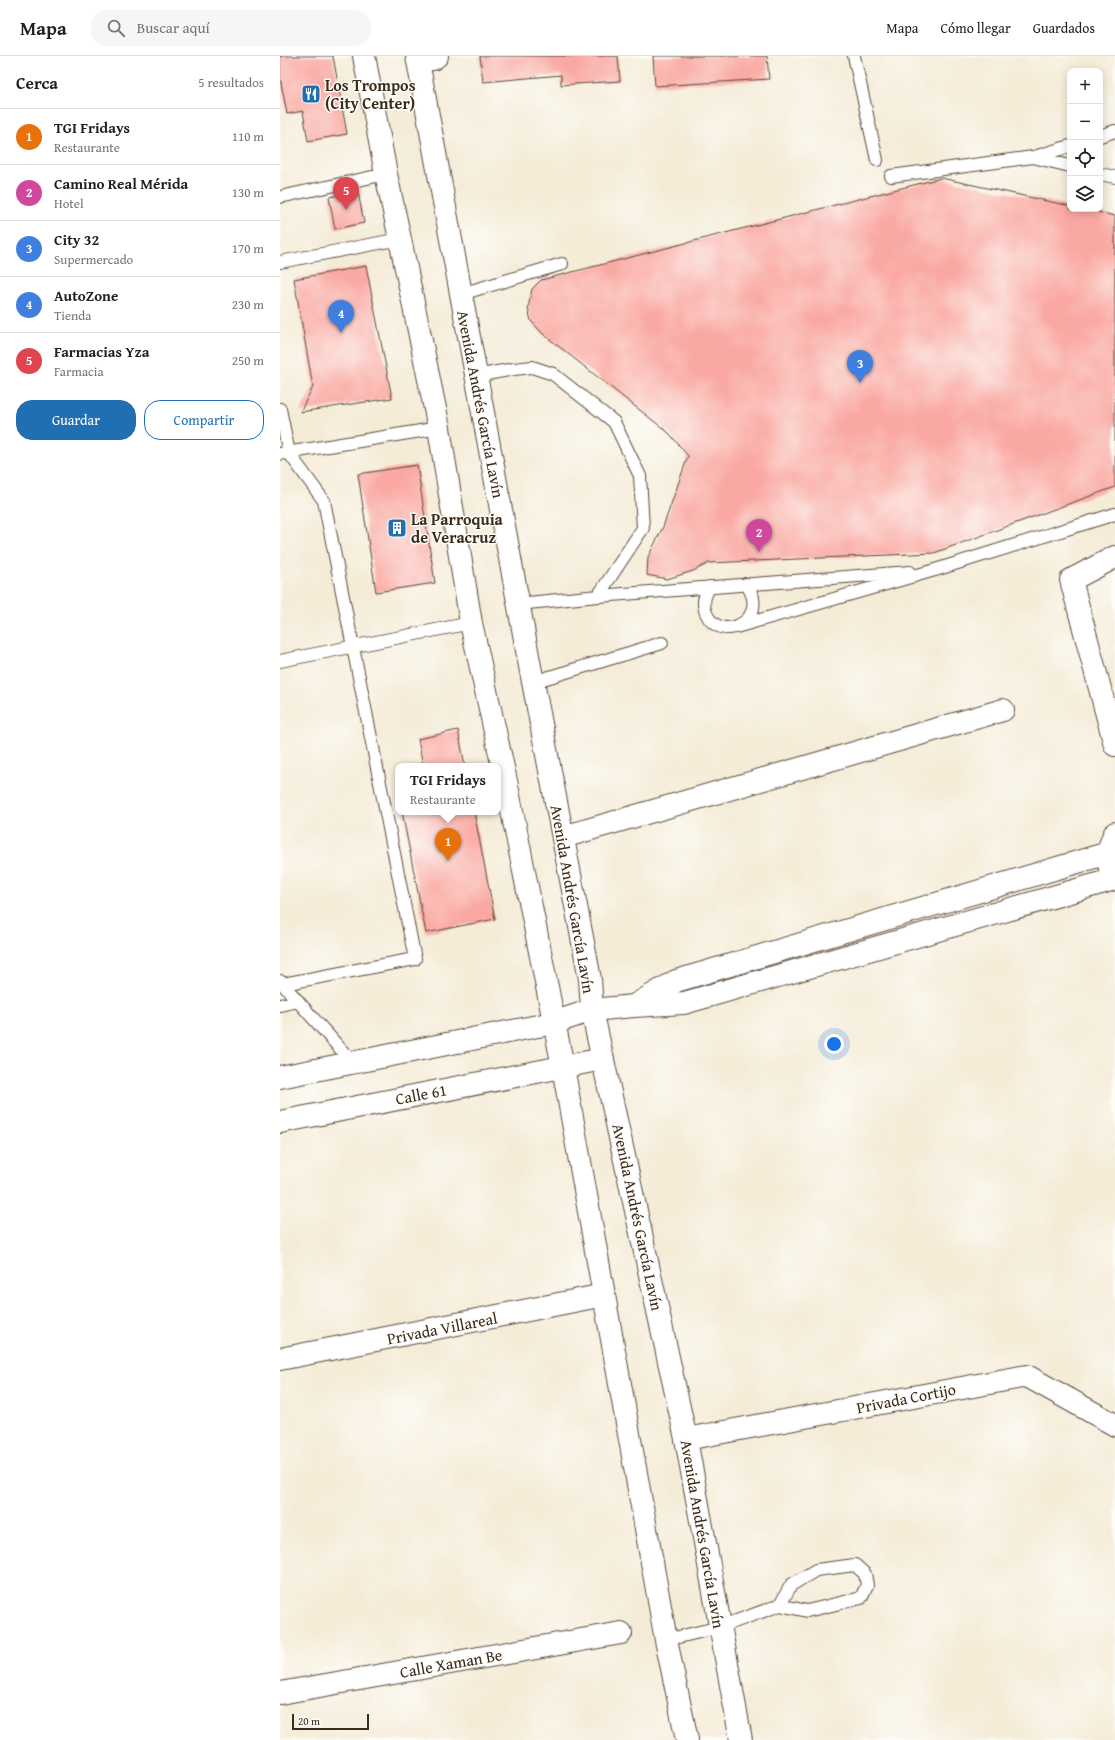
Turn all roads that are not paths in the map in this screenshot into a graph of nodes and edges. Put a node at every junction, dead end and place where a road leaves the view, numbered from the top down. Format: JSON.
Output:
{"nodes":[{"id":1,"x":364,"y":56,"type":"edge"},
{"id":2,"x":854,"y":56,"type":"edge"},
{"id":3,"x":424,"y":57,"type":"edge"},
{"id":4,"x":1115,"y":132,"type":"edge"},
{"id":5,"x":1103,"y":135,"type":"edge"},
{"id":6,"x":1067,"y":147,"type":"edge"},
{"id":7,"x":1033,"y":157,"type":"junction"},
{"id":8,"x":877,"y":160,"type":"dead end"},
{"id":9,"x":1067,"y":165,"type":"edge"},
{"id":10,"x":386,"y":174,"type":"junction"},
{"id":11,"x":1103,"y":175,"type":"edge"},
{"id":12,"x":891,"y":176,"type":"dead end"},
{"id":13,"x":1115,"y":177,"type":"edge"},
{"id":14,"x":280,"y":197,"type":"edge"},
{"id":15,"x":400,"y":239,"type":"junction"},
{"id":16,"x":280,"y":262,"type":"edge"},
{"id":17,"x":562,"y":264,"type":"dead end"},
{"id":18,"x":461,"y":294,"type":"junction"},
{"id":19,"x":476,"y":376,"type":"junction"},
{"id":20,"x":280,"y":409,"type":"edge"},
{"id":21,"x":439,"y":428,"type":"junction"},
{"id":22,"x":284,"y":453,"type":"edge"},
{"id":23,"x":1115,"y":514,"type":"edge"},
{"id":24,"x":1115,"y":557,"type":"edge"},
{"id":25,"x":935,"y":570,"type":"junction"},
{"id":26,"x":746,"y":584,"type":"junction"},
{"id":27,"x":710,"y":587,"type":"junction"},
{"id":28,"x":598,"y":596,"type":"junction"},
{"id":29,"x":518,"y":604,"type":"junction"},
{"id":30,"x":471,"y":622,"type":"junction"},
{"id":31,"x":736,"y":627,"type":"junction"},
{"id":32,"x":662,"y":643,"type":"dead end"},
{"id":33,"x":353,"y":645,"type":"junction"},
{"id":34,"x":280,"y":661,"type":"edge"},
{"id":35,"x":533,"y":682,"type":"junction"},
{"id":36,"x":1003,"y":710,"type":"dead end"},
{"id":37,"x":1115,"y":745,"type":"edge"},
{"id":38,"x":1115,"y":833,"type":"edge"},
{"id":39,"x":563,"y":837,"type":"junction"},
{"id":40,"x":1108,"y":853,"type":"junction"},
{"id":41,"x":1115,"y":878,"type":"edge"},
{"id":42,"x":281,"y":983,"type":"edge"},
{"id":43,"x":298,"y":1002,"type":"junction"},
{"id":44,"x":280,"y":1005,"type":"edge"},
{"id":45,"x":634,"y":1006,"type":"junction"},
{"id":46,"x":592,"y":1010,"type":"junction"},
{"id":47,"x":553,"y":1023,"type":"junction"},
{"id":48,"x":604,"y":1059,"type":"junction"},
{"id":49,"x":353,"y":1063,"type":"junction"},
{"id":50,"x":562,"y":1067,"type":"junction"},
{"id":51,"x":280,"y":1078,"type":"edge"},
{"id":52,"x":280,"y":1122,"type":"edge"},
{"id":53,"x":604,"y":1295,"type":"junction"},
{"id":54,"x":280,"y":1359,"type":"edge"},
{"id":55,"x":1115,"y":1425,"type":"edge"},
{"id":56,"x":686,"y":1439,"type":"junction"},
{"id":57,"x":780,"y":1605,"type":"junction"},
{"id":58,"x":720,"y":1627,"type":"junction"},
{"id":59,"x":621,"y":1633,"type":"dead end"},
{"id":60,"x":666,"y":1640,"type":"junction"},
{"id":61,"x":280,"y":1693,"type":"edge"},
{"id":62,"x":687,"y":1740,"type":"edge"},
{"id":63,"x":741,"y":1740,"type":"edge"}],
"edges":[{"from":1,"to":10,"type":"street"},
{"from":2,"to":8,"type":"lane"},
{"from":3,"to":18,"type":"street","name":"Avenida Andrés García Lavín"},
{"from":4,"to":5,"type":"lane"},
{"from":6,"to":7,"type":"lane"},
{"from":7,"to":9,"type":"lane"},
{"from":7,"to":12,"type":"lane"},
{"from":10,"to":14,"type":"lane"},
{"from":10,"to":15,"type":"street"},
{"from":11,"to":13,"type":"lane"},
{"from":15,"to":16,"type":"lane"},
{"from":15,"to":21,"type":"street"},
{"from":17,"to":18,"type":"lane"},
{"from":18,"to":19,"type":"street","name":"Avenida Andrés García Lavín"},
{"from":19,"to":28,"type":"lane"},
{"from":19,"to":29,"type":"street","name":"Avenida Andrés García Lavín"},
{"from":20,"to":22,"type":"lane"},
{"from":21,"to":22,"type":"lane"},
{"from":21,"to":30,"type":"street"},
{"from":22,"to":33,"type":"lane"},
{"from":23,"to":25,"type":"lane"},
{"from":24,"to":37,"type":"street"},
{"from":25,"to":26,"type":"lane"},
{"from":25,"to":31,"type":"lane"},
{"from":26,"to":27,"type":"lane"},
{"from":26,"to":31,"type":"lane"},
{"from":27,"to":28,"type":"lane"},
{"from":27,"to":31,"type":"lane"},
{"from":28,"to":29,"type":"lane"},
{"from":29,"to":35,"type":"street","name":"Avenida Andrés García Lavín"},
{"from":30,"to":33,"type":"lane"},
{"from":30,"to":47,"type":"street"},
{"from":32,"to":35,"type":"lane"},
{"from":33,"to":34,"type":"lane"},
{"from":33,"to":42,"type":"lane"},
{"from":35,"to":39,"type":"street","name":"Avenida Andrés García Lavín"},
{"from":36,"to":39,"type":"street"},
{"from":38,"to":40,"type":"street"},
{"from":39,"to":46,"type":"street","name":"Avenida Andrés García Lavín"},
{"from":40,"to":41,"type":"street"},
{"from":40,"to":45,"type":"street"},
{"from":41,"to":45,"type":"street"},
{"from":42,"to":43,"type":"lane"},
{"from":43,"to":44,"type":"lane"},
{"from":43,"to":49,"type":"lane"},
{"from":45,"to":46,"type":"street"},
{"from":46,"to":47,"type":"street"},
{"from":46,"to":48,"type":"street","name":"Avenida Andrés García Lavín"},
{"from":47,"to":49,"type":"street"},
{"from":47,"to":50,"type":"street"},
{"from":48,"to":50,"type":"street","name":"Calle 61"},
{"from":48,"to":56,"type":"street","name":"Avenida Andrés García Lavín"},
{"from":49,"to":51,"type":"street"},
{"from":50,"to":52,"type":"street","name":"Calle 61"},
{"from":50,"to":53,"type":"street"},
{"from":53,"to":54,"type":"street","name":"Privada Villareal"},
{"from":53,"to":60,"type":"street"},
{"from":55,"to":56,"type":"street","name":"Privada Cortijo"},
{"from":56,"to":58,"type":"street","name":"Avenida Andrés García Lavín"},
{"from":57,"to":57,"type":"lane"},
{"from":57,"to":58,"type":"lane"},
{"from":58,"to":60,"type":"lane"},
{"from":58,"to":63,"type":"street","name":"Avenida Andrés García Lavín"},
{"from":59,"to":61,"type":"street","name":"Calle Xaman Be"},
{"from":60,"to":62,"type":"street"}]}
